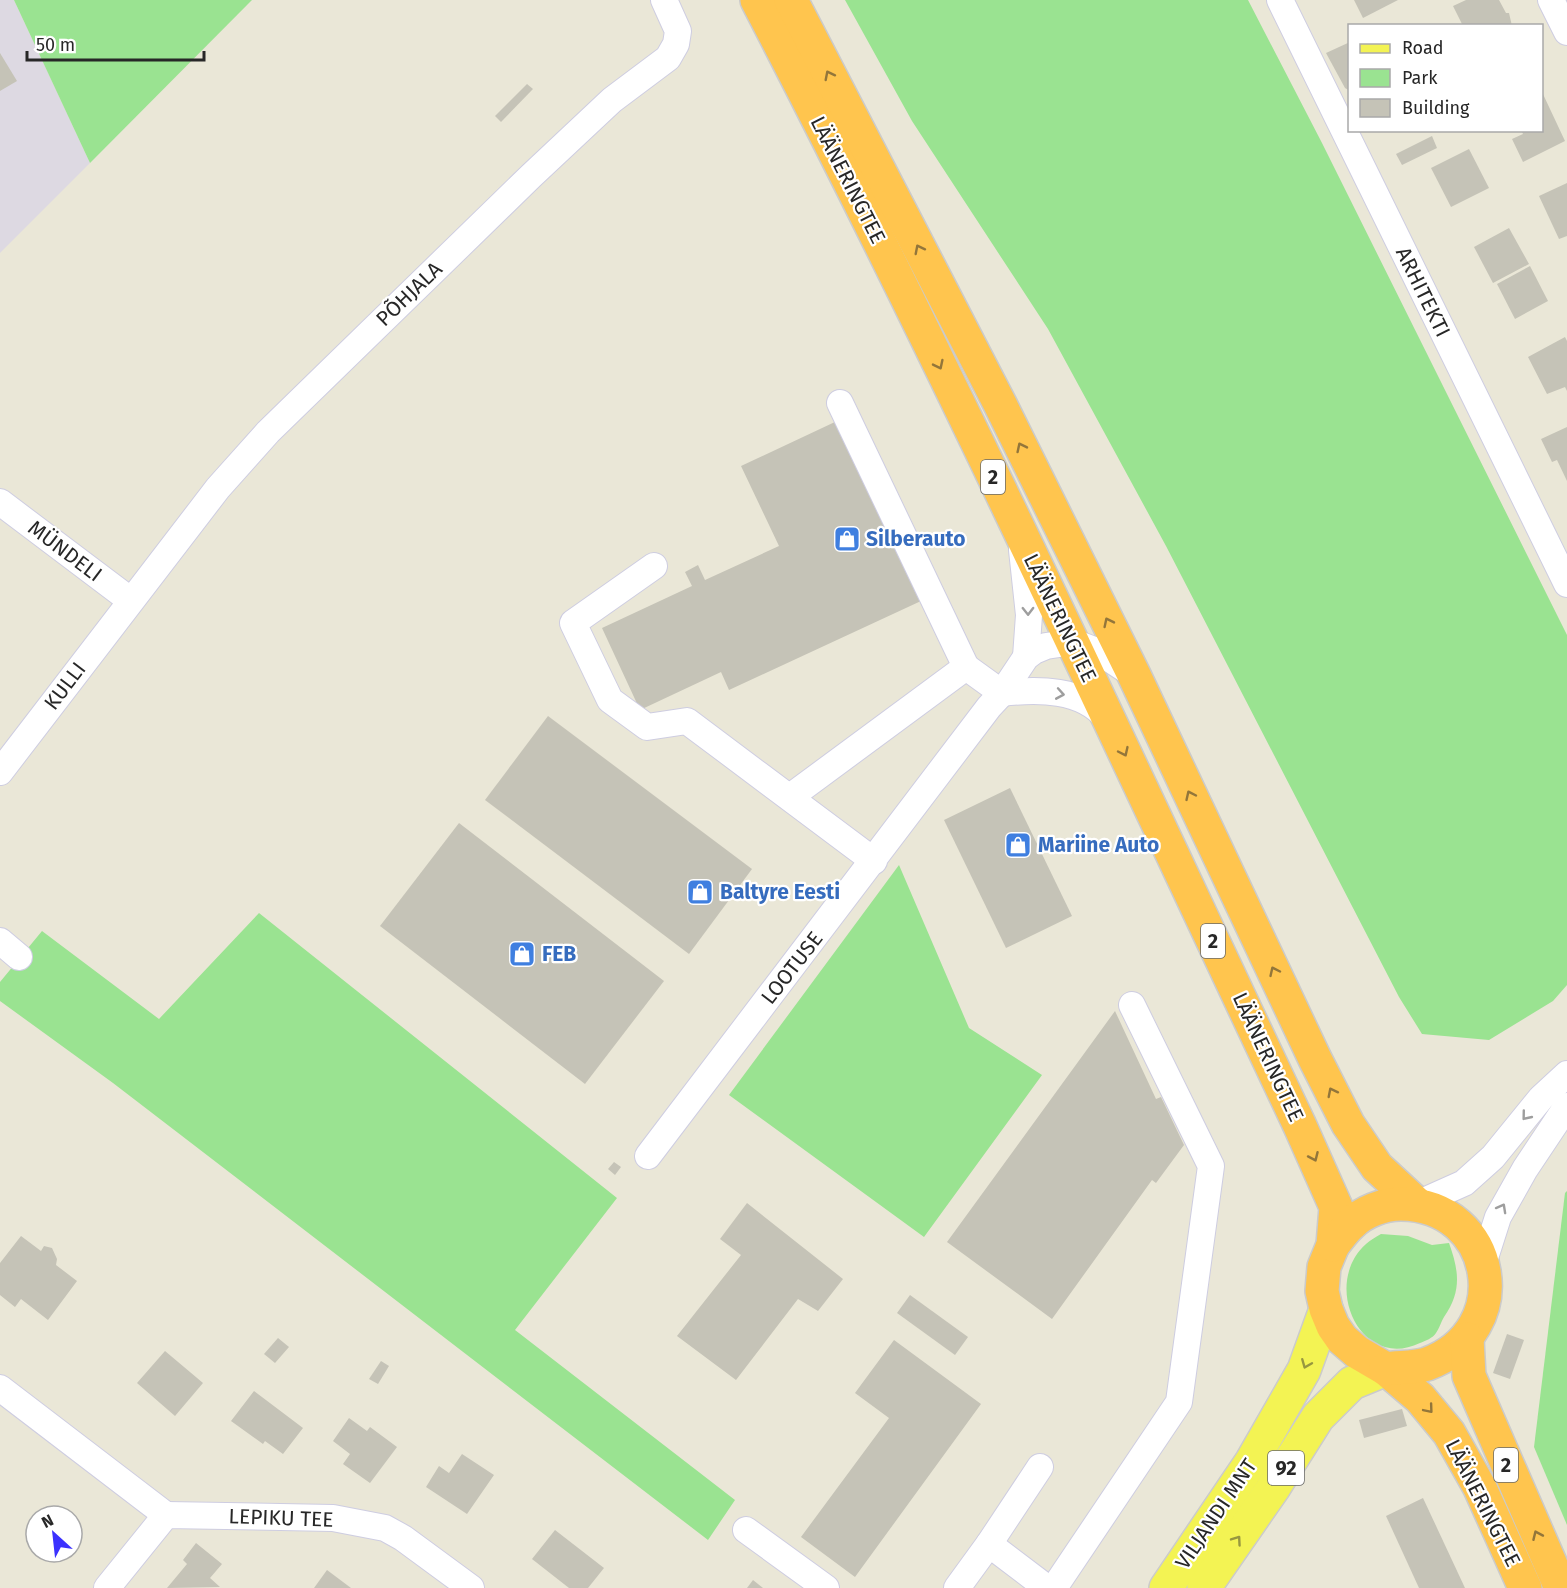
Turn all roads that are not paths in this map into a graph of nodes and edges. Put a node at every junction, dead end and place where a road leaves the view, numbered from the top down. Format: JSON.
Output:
{"nodes":[{"id":1,"x":664,"y":0,"type":"edge"},
{"id":2,"x":757,"y":0,"type":"edge"},
{"id":3,"x":791,"y":0,"type":"edge"},
{"id":4,"x":1280,"y":0,"type":"edge"},
{"id":5,"x":1551,"y":0,"type":"edge"},
{"id":6,"x":1567,"y":32,"type":"edge"},
{"id":7,"x":840,"y":403,"type":"dead end"},
{"id":8,"x":0,"y":502,"type":"edge"},
{"id":9,"x":1019,"y":532,"type":"junction"},
{"id":10,"x":654,"y":566,"type":"dead end"},
{"id":11,"x":1567,"y":585,"type":"edge"},
{"id":12,"x":130,"y":600,"type":"junction"},
{"id":13,"x":1072,"y":642,"type":"junction"},
{"id":14,"x":1026,"y":657,"type":"junction"},
{"id":15,"x":966,"y":667,"type":"junction"},
{"id":16,"x":1134,"y":675,"type":"junction"},
{"id":17,"x":1002,"y":693,"type":"junction"},
{"id":18,"x":1110,"y":723,"type":"junction"},
{"id":19,"x":0,"y":772,"type":"edge"},
{"id":20,"x":790,"y":797,"type":"junction"},
{"id":21,"x":874,"y":861,"type":"junction"},
{"id":22,"x":1132,"y":1005,"type":"dead end"},
{"id":23,"x":1567,"y":1074,"type":"edge"},
{"id":24,"x":1567,"y":1106,"type":"edge"},
{"id":25,"x":648,"y":1156,"type":"dead end"},
{"id":26,"x":1417,"y":1204,"type":"junction"},
{"id":27,"x":1333,"y":1245,"type":"junction"},
{"id":28,"x":1483,"y":1263,"type":"junction"},
{"id":29,"x":1326,"y":1309,"type":"junction"},
{"id":30,"x":1467,"y":1339,"type":"junction"},
{"id":31,"x":1386,"y":1369,"type":"junction"},
{"id":32,"x":0,"y":1388,"type":"edge"},
{"id":33,"x":1040,"y":1467,"type":"dead end"},
{"id":34,"x":166,"y":1515,"type":"junction"},
{"id":35,"x":746,"y":1530,"type":"dead end"},
{"id":36,"x":989,"y":1544,"type":"junction"},
{"id":37,"x":107,"y":1588,"type":"edge"},
{"id":38,"x":471,"y":1588,"type":"edge"},
{"id":39,"x":826,"y":1588,"type":"edge"},
{"id":40,"x":957,"y":1588,"type":"edge"},
{"id":41,"x":1047,"y":1588,"type":"edge"},
{"id":42,"x":1054,"y":1588,"type":"edge"},
{"id":43,"x":1166,"y":1588,"type":"edge"},
{"id":44,"x":1204,"y":1588,"type":"edge"},
{"id":45,"x":1524,"y":1588,"type":"edge"},
{"id":46,"x":1561,"y":1588,"type":"edge"}],
"edges":[{"from":1,"to":12,"type":"street","name":"PÕHJALA"},
{"from":2,"to":9,"type":"highway","name":"LÄÄNERINGTEE","number":"2","one_way":true},
{"from":16,"to":3,"type":"highway","name":"LÄÄNERINGTEE","number":"2","one_way":true},
{"from":4,"to":11,"type":"street","name":"ARHITEKTI"},
{"from":5,"to":6,"type":"street"},
{"from":7,"to":15,"type":"street"},
{"from":8,"to":12,"type":"street","name":"MÜNDELI"},
{"from":9,"to":13,"type":"highway","name":"LÄÄNERINGTEE","number":"2"},
{"from":9,"to":14,"type":"street","name":"LOOTUSE","one_way":true},
{"from":10,"to":20,"type":"street"},
{"from":12,"to":19,"type":"street","name":"KULLI"},
{"from":13,"to":14,"type":"street"},
{"from":13,"to":16,"type":"street"},
{"from":13,"to":18,"type":"highway","name":"LÄÄNERINGTEE","number":"2"},
{"from":14,"to":17,"type":"street","name":"LOOTUSE"},
{"from":15,"to":17,"type":"street"},
{"from":15,"to":20,"type":"street"},
{"from":26,"to":16,"type":"highway","name":"LÄÄNERINGTEE","number":"2","one_way":true},
{"from":17,"to":18,"type":"street","one_way":true},
{"from":17,"to":21,"type":"street","name":"LOOTUSE"},
{"from":18,"to":27,"type":"highway","name":"LÄÄNERINGTEE","number":"2","one_way":true},
{"from":20,"to":21,"type":"street"},
{"from":21,"to":25,"type":"street","name":"LOOTUSE"},
{"from":22,"to":42,"type":"street"},
{"from":23,"to":26,"type":"street","one_way":true},
{"from":28,"to":24,"type":"street","one_way":true},
{"from":26,"to":27,"type":"highway","name":"LÄÄNERINGTEE","number":"2"},
{"from":26,"to":28,"type":"highway","name":"LÄÄNERINGTEE","number":"2"},
{"from":27,"to":29,"type":"highway","name":"LÄÄNERINGTEE","number":"2"},
{"from":28,"to":30,"type":"highway","name":"LÄÄNERINGTEE","number":"2"},
{"from":29,"to":31,"type":"highway","name":"LÄÄNERINGTEE","number":"2"},
{"from":29,"to":43,"type":"main road","name":"VILJANDI MNT","number":"92","one_way":true},
{"from":30,"to":31,"type":"highway","name":"LÄÄNERINGTEE","number":"2"},
{"from":46,"to":30,"type":"highway","name":"LÄÄNERINGTEE","number":"2","one_way":true},
{"from":44,"to":31,"type":"main road","name":"VILJANDI MNT","number":"92","one_way":true},
{"from":31,"to":45,"type":"highway","name":"LÄÄNERINGTEE","number":"2","one_way":true},
{"from":32,"to":34,"type":"street"},
{"from":33,"to":36,"type":"street"},
{"from":34,"to":37,"type":"street"},
{"from":34,"to":38,"type":"street","name":"LEPIKU TEE"},
{"from":35,"to":39,"type":"street"},
{"from":36,"to":40,"type":"street"},
{"from":36,"to":41,"type":"street"}]}
